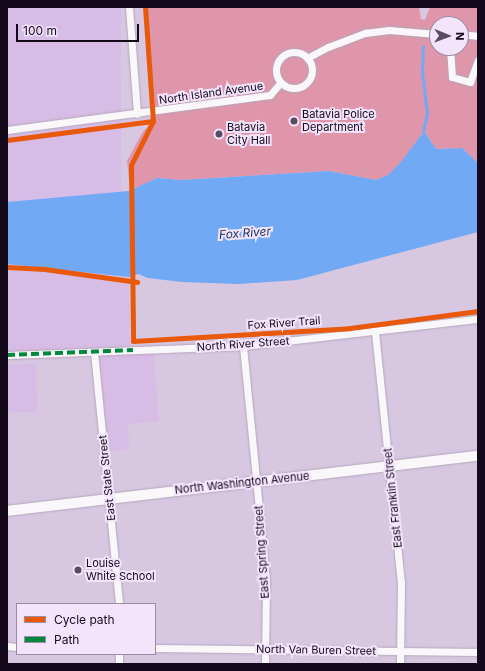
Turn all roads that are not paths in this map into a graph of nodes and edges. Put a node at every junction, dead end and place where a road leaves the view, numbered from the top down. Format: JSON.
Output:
{"nodes":[{"id":1,"x":129,"y":7,"type":"edge"},
{"id":2,"x":429,"y":33,"type":"edge"},
{"id":3,"x":451,"y":56,"type":"edge"},
{"id":4,"x":307,"y":58,"type":"junction"},
{"id":5,"x":478,"y":60,"type":"edge"},
{"id":6,"x":280,"y":83,"type":"junction"},
{"id":7,"x":137,"y":114,"type":"junction"},
{"id":8,"x":7,"y":130,"type":"edge"},
{"id":9,"x":478,"y":319,"type":"edge"},
{"id":10,"x":376,"y":332,"type":"junction"},
{"id":11,"x":243,"y":346,"type":"junction"},
{"id":12,"x":94,"y":352,"type":"junction"},
{"id":13,"x":7,"y":355,"type":"edge"},
{"id":14,"x":478,"y":456,"type":"edge"},
{"id":15,"x":390,"y":467,"type":"junction"},
{"id":16,"x":256,"y":482,"type":"junction"},
{"id":17,"x":109,"y":498,"type":"junction"},
{"id":18,"x":7,"y":511,"type":"edge"},
{"id":19,"x":119,"y":603,"type":"edge"},
{"id":20,"x":156,"y":648,"type":"edge"},
{"id":21,"x":265,"y":650,"type":"junction"},
{"id":22,"x":400,"y":651,"type":"junction"},
{"id":23,"x":478,"y":652,"type":"edge"},
{"id":24,"x":265,"y":664,"type":"edge"},
{"id":25,"x":400,"y":664,"type":"edge"}],
"edges":[{"from":1,"to":7,"type":"street"},
{"from":2,"to":4,"type":"street"},
{"from":3,"to":5,"type":"street"},
{"from":4,"to":6,"type":"street","name":"North Island Avenue"},
{"from":4,"to":6,"type":"street"},
{"from":6,"to":7,"type":"street","name":"North Island Avenue"},
{"from":7,"to":8,"type":"street","name":"North Island Avenue"},
{"from":9,"to":10,"type":"street","name":"North River Street"},
{"from":10,"to":11,"type":"street","name":"North River Street"},
{"from":10,"to":15,"type":"street","name":"East Franklin Street"},
{"from":11,"to":12,"type":"street","name":"North River Street"},
{"from":11,"to":16,"type":"street","name":"East Spring Street"},
{"from":12,"to":13,"type":"street","name":"North River Street"},
{"from":12,"to":17,"type":"street","name":"East State Street"},
{"from":14,"to":15,"type":"main road","name":"North Washington Avenue"},
{"from":15,"to":16,"type":"main road","name":"North Washington Avenue"},
{"from":15,"to":22,"type":"street","name":"East Franklin Street"},
{"from":16,"to":17,"type":"main road","name":"North Washington Avenue"},
{"from":16,"to":21,"type":"street","name":"East Spring Street"},
{"from":17,"to":18,"type":"main road","name":"North Washington Avenue"},
{"from":17,"to":19,"type":"street","name":"East State Street"},
{"from":20,"to":21,"type":"street","name":"North Van Buren Street"},
{"from":21,"to":22,"type":"street","name":"North Van Buren Street"},
{"from":21,"to":24,"type":"street","name":"East Spring Street"},
{"from":22,"to":23,"type":"street","name":"North Van Buren Street"},
{"from":22,"to":25,"type":"street","name":"East Franklin Street"}]}
